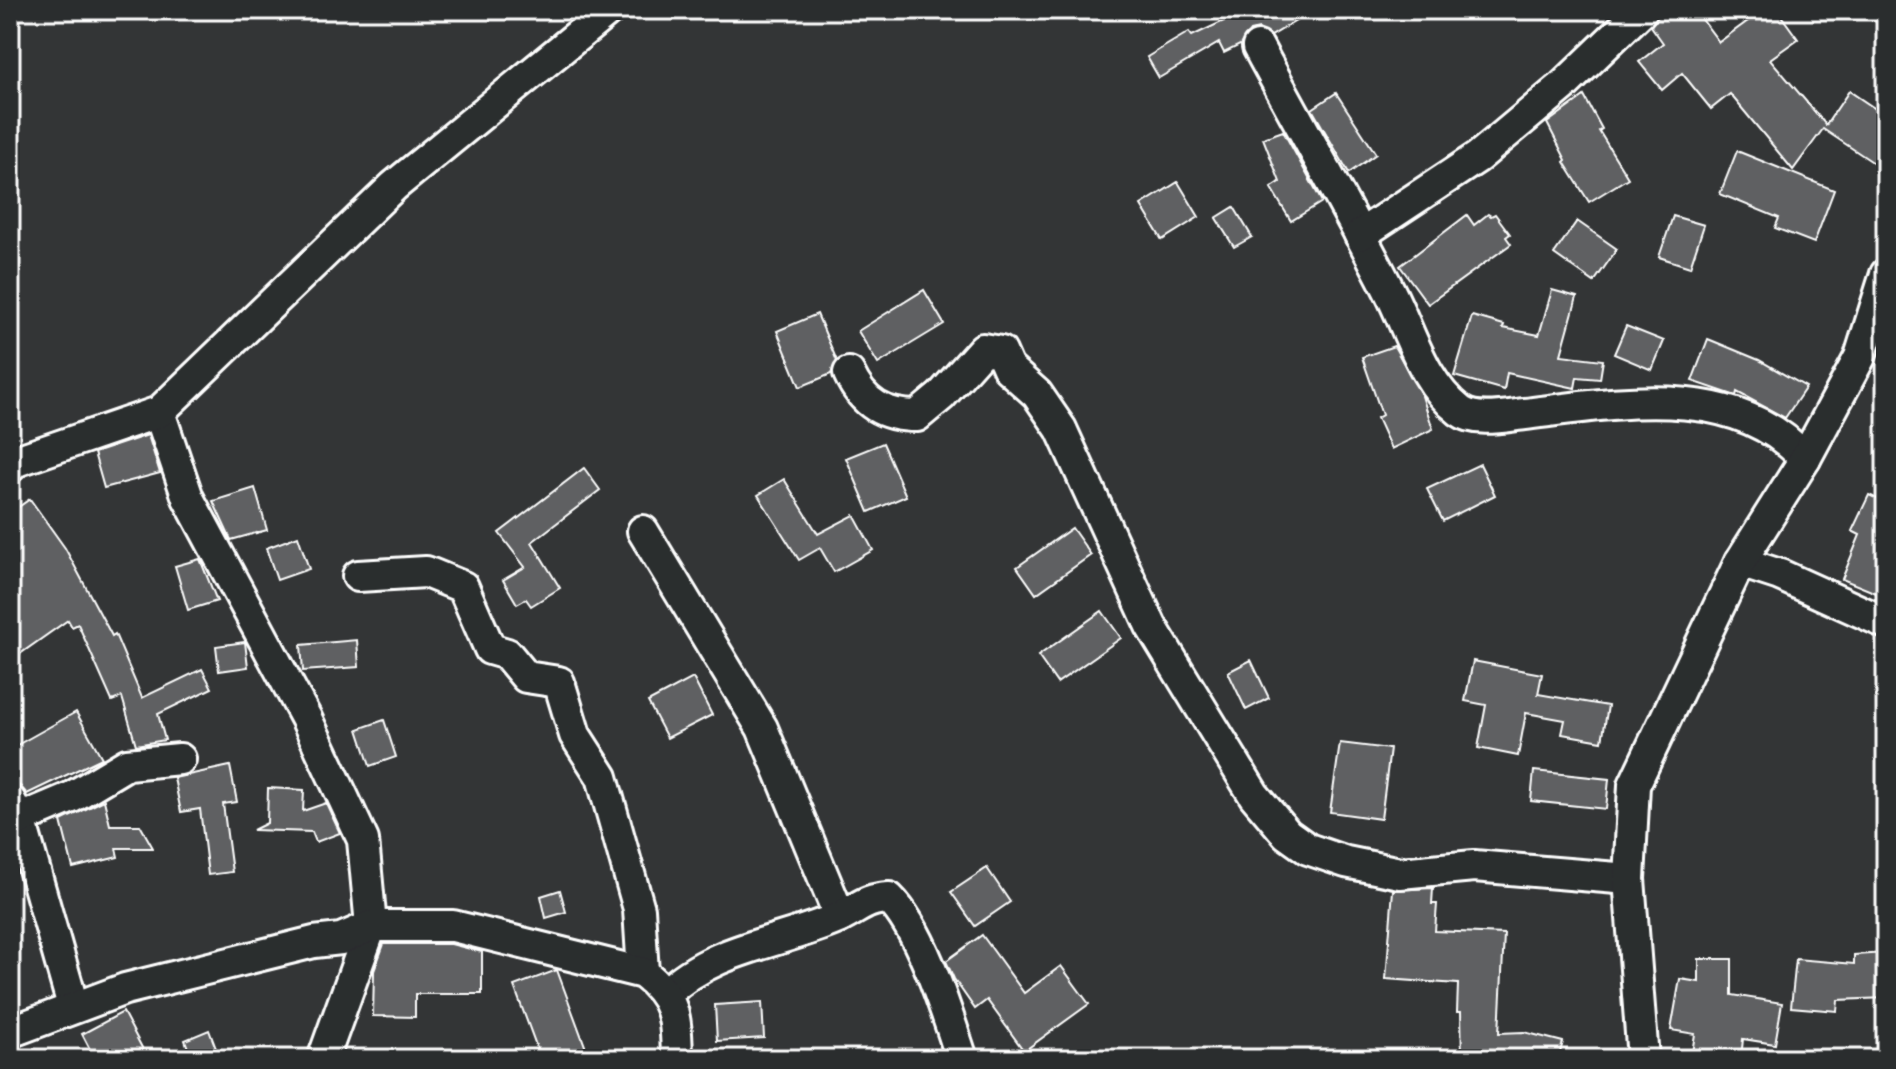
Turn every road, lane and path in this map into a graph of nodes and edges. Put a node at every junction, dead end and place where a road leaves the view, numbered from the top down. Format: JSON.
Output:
{"nodes":[{"id":1,"x":609,"y":10,"type":"edge"},
{"id":2,"x":1642,"y":10,"type":"edge"},
{"id":3,"x":1258,"y":47,"type":"dead end"},
{"id":4,"x":1360,"y":235,"type":"junction"},
{"id":5,"x":1886,"y":274,"type":"edge"},
{"id":6,"x":849,"y":373,"type":"dead end"},
{"id":7,"x":159,"y":412,"type":"junction"},
{"id":8,"x":1805,"y":459,"type":"junction"},
{"id":9,"x":10,"y":467,"type":"edge"},
{"id":10,"x":643,"y":531,"type":"dead end"},
{"id":11,"x":1740,"y":562,"type":"junction"},
{"id":12,"x":358,"y":576,"type":"dead end"},
{"id":13,"x":1886,"y":623,"type":"edge"},
{"id":14,"x":180,"y":759,"type":"dead end"},
{"id":15,"x":15,"y":810,"type":"edge"},
{"id":16,"x":1629,"y":879,"type":"junction"},
{"id":17,"x":840,"y":917,"type":"junction"},
{"id":18,"x":371,"y":926,"type":"junction"},
{"id":19,"x":643,"y":973,"type":"junction"},
{"id":20,"x":667,"y":993,"type":"junction"},
{"id":21,"x":73,"y":1006,"type":"junction"},
{"id":22,"x":10,"y":1032,"type":"edge"},
{"id":23,"x":323,"y":1059,"type":"edge"},
{"id":24,"x":677,"y":1059,"type":"edge"},
{"id":25,"x":962,"y":1059,"type":"edge"},
{"id":26,"x":1643,"y":1059,"type":"edge"}],
"edges":[{"from":1,"to":7,"type":"street"},
{"from":2,"to":4,"type":"street"},
{"from":3,"to":4,"type":"street"},
{"from":4,"to":8,"type":"street"},
{"from":5,"to":8,"type":"street"},
{"from":6,"to":16,"type":"street"},
{"from":7,"to":9,"type":"street"},
{"from":7,"to":18,"type":"street"},
{"from":8,"to":11,"type":"street"},
{"from":10,"to":17,"type":"street"},
{"from":11,"to":13,"type":"street"},
{"from":11,"to":16,"type":"street"},
{"from":12,"to":19,"type":"street"},
{"from":14,"to":15,"type":"street"},
{"from":15,"to":21,"type":"street"},
{"from":16,"to":26,"type":"street"},
{"from":17,"to":20,"type":"street"},
{"from":17,"to":25,"type":"street"},
{"from":18,"to":19,"type":"street"},
{"from":18,"to":21,"type":"street"},
{"from":18,"to":23,"type":"street"},
{"from":19,"to":20,"type":"street"},
{"from":20,"to":24,"type":"street"},
{"from":21,"to":22,"type":"street"}]}
